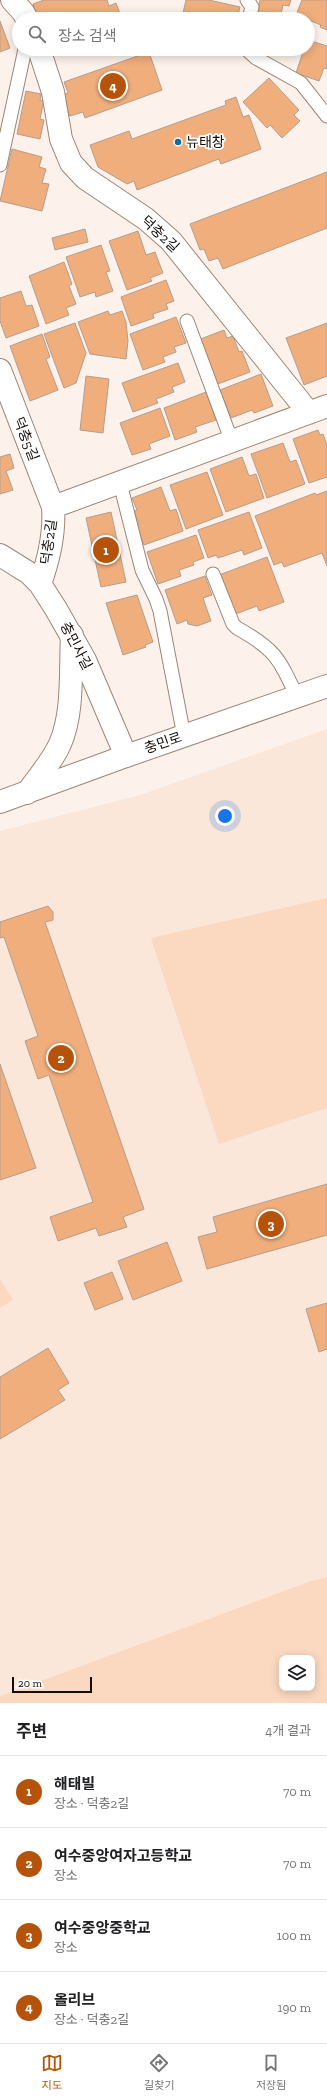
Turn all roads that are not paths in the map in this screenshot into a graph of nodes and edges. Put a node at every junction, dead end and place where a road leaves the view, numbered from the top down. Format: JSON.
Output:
{"nodes":[{"id":1,"x":12,"y":0,"type":"edge"},
{"id":2,"x":248,"y":0,"type":"edge"},
{"id":3,"x":21,"y":12,"type":"edge"},
{"id":4,"x":251,"y":12,"type":"edge"},
{"id":5,"x":23,"y":56,"type":"edge"},
{"id":6,"x":41,"y":56,"type":"edge"},
{"id":7,"x":254,"y":56,"type":"edge"},
{"id":8,"x":327,"y":116,"type":"edge"},
{"id":9,"x":0,"y":165,"type":"edge"},
{"id":10,"x":188,"y":321,"type":"dead end"},
{"id":11,"x":0,"y":370,"type":"edge"},
{"id":12,"x":318,"y":410,"type":"edge"},
{"id":13,"x":232,"y":442,"type":"junction"},
{"id":14,"x":120,"y":483,"type":"junction"},
{"id":15,"x":53,"y":507,"type":"junction"},
{"id":16,"x":0,"y":555,"type":"edge"},
{"id":17,"x":213,"y":574,"type":"dead end"},
{"id":18,"x":40,"y":584,"type":"junction"},
{"id":19,"x":72,"y":635,"type":"junction"},
{"id":20,"x":327,"y":686,"type":"edge"},
{"id":21,"x":297,"y":697,"type":"junction"},
{"id":22,"x":184,"y":736,"type":"junction"},
{"id":23,"x":126,"y":756,"type":"junction"},
{"id":24,"x":27,"y":793,"type":"junction"},
{"id":25,"x":0,"y":802,"type":"edge"}],
"edges":[{"from":1,"to":3,"type":"street"},
{"from":2,"to":4,"type":"lane"},
{"from":5,"to":9,"type":"lane"},
{"from":6,"to":12,"type":"street","name":"덕충2길"},
{"from":7,"to":8,"type":"lane"},
{"from":10,"to":13,"type":"lane"},
{"from":11,"to":15,"type":"street","name":"덕충5길"},
{"from":12,"to":13,"type":"street","name":"덕충2길"},
{"from":13,"to":14,"type":"street","name":"덕충2길"},
{"from":14,"to":15,"type":"street","name":"덕충2길"},
{"from":14,"to":22,"type":"lane"},
{"from":15,"to":18,"type":"street","name":"덕충2길"},
{"from":16,"to":18,"type":"street","name":"충민사길"},
{"from":17,"to":21,"type":"lane"},
{"from":18,"to":19,"type":"street","name":"충민사길"},
{"from":19,"to":23,"type":"street","name":"충민사길"},
{"from":19,"to":24,"type":"street"},
{"from":20,"to":21,"type":"street","name":"충민로"},
{"from":21,"to":22,"type":"street","name":"충민로"},
{"from":22,"to":23,"type":"street","name":"충민로"},
{"from":23,"to":24,"type":"street","name":"충민로"},
{"from":24,"to":25,"type":"street","name":"충민로"}]}
